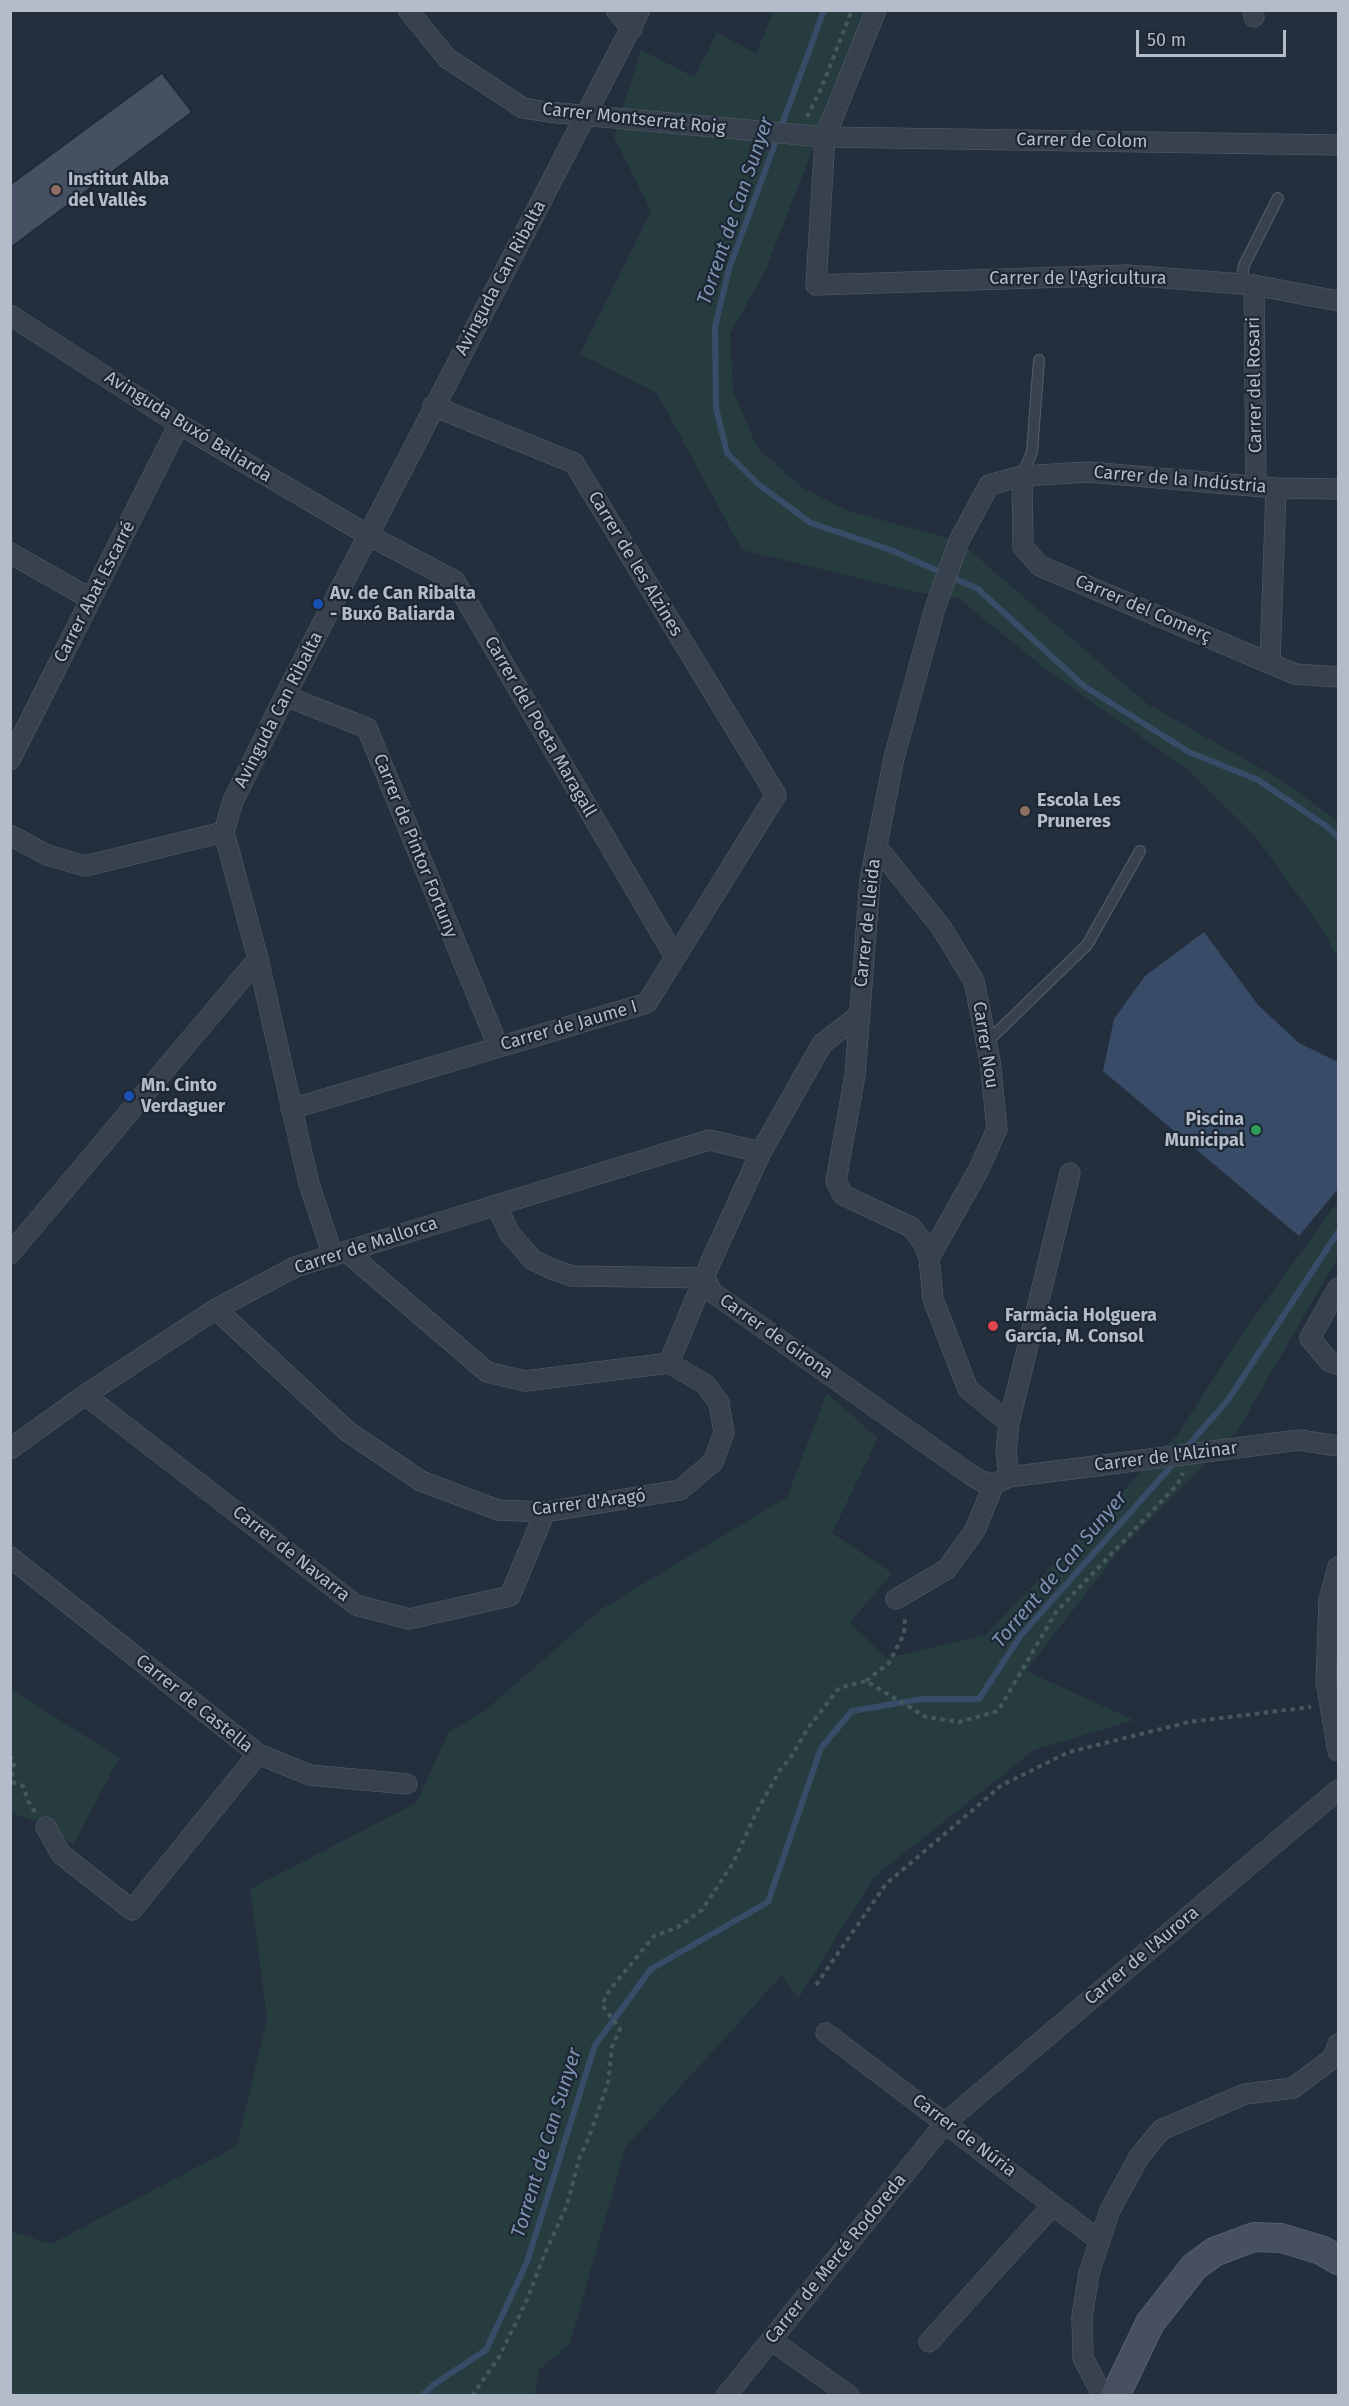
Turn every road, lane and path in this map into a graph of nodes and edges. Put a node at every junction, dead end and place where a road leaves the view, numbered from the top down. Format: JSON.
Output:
{"nodes":[{"id":1,"x":408,"y":10,"type":"edge"},
{"id":2,"x":616,"y":10,"type":"edge"},
{"id":3,"x":640,"y":10,"type":"edge"},
{"id":4,"x":852,"y":10,"type":"edge"},
{"id":5,"x":876,"y":10,"type":"edge"},
{"id":6,"x":632,"y":29,"type":"junction"},
{"id":7,"x":797,"y":116,"type":"dead end"},
{"id":8,"x":587,"y":117,"type":"junction"},
{"id":9,"x":825,"y":137,"type":"junction"},
{"id":10,"x":1338,"y":145,"type":"edge"},
{"id":11,"x":1278,"y":198,"type":"dead end"},
{"id":12,"x":1247,"y":284,"type":"junction"},
{"id":13,"x":1338,"y":301,"type":"edge"},
{"id":14,"x":10,"y":315,"type":"edge"},
{"id":15,"x":1038,"y":360,"type":"dead end"},
{"id":16,"x":433,"y":406,"type":"junction"},
{"id":17,"x":179,"y":424,"type":"junction"},
{"id":18,"x":1022,"y":476,"type":"junction"},
{"id":19,"x":1256,"y":486,"type":"junction"},
{"id":20,"x":1276,"y":488,"type":"junction"},
{"id":21,"x":1338,"y":489,"type":"edge"},
{"id":22,"x":368,"y":535,"type":"junction"},
{"id":23,"x":10,"y":553,"type":"edge"},
{"id":24,"x":91,"y":599,"type":"junction"},
{"id":25,"x":1270,"y":663,"type":"junction"},
{"id":26,"x":1338,"y":677,"type":"edge"},
{"id":27,"x":285,"y":696,"type":"junction"},
{"id":28,"x":10,"y":759,"type":"edge"},
{"id":29,"x":776,"y":795,"type":"joint"},
{"id":30,"x":224,"y":832,"type":"junction"},
{"id":31,"x":10,"y":834,"type":"edge"},
{"id":32,"x":877,"y":847,"type":"junction"},
{"id":33,"x":1140,"y":851,"type":"dead end"},
{"id":34,"x":675,"y":957,"type":"junction"},
{"id":35,"x":258,"y":959,"type":"junction"},
{"id":36,"x":859,"y":1015,"type":"junction"},
{"id":37,"x":986,"y":1043,"type":"junction"},
{"id":38,"x":498,"y":1046,"type":"junction"},
{"id":39,"x":291,"y":1108,"type":"junction"},
{"id":40,"x":761,"y":1152,"type":"junction"},
{"id":41,"x":1070,"y":1173,"type":"dead end"},
{"id":42,"x":496,"y":1206,"type":"junction"},
{"id":43,"x":10,"y":1254,"type":"edge"},
{"id":44,"x":340,"y":1254,"type":"junction"},
{"id":45,"x":929,"y":1258,"type":"junction"},
{"id":46,"x":705,"y":1278,"type":"junction"},
{"id":47,"x":1338,"y":1288,"type":"edge"},
{"id":48,"x":216,"y":1309,"type":"junction"},
{"id":49,"x":669,"y":1363,"type":"junction"},
{"id":50,"x":1338,"y":1365,"type":"edge"},
{"id":51,"x":85,"y":1395,"type":"junction"},
{"id":52,"x":1009,"y":1423,"type":"junction"},
{"id":53,"x":1338,"y":1446,"type":"edge"},
{"id":54,"x":10,"y":1449,"type":"edge"},
{"id":55,"x":1190,"y":1454,"type":"junction"},
{"id":56,"x":1002,"y":1480,"type":"junction"},
{"id":57,"x":545,"y":1512,"type":"junction"},
{"id":58,"x":10,"y":1557,"type":"edge"},
{"id":59,"x":1338,"y":1567,"type":"edge"},
{"id":60,"x":902,"y":1595,"type":"joint"},
{"id":61,"x":866,"y":1681,"type":"junction"},
{"id":62,"x":1330,"y":1705,"type":"junction"},
{"id":63,"x":1338,"y":1751,"type":"edge"},
{"id":64,"x":258,"y":1754,"type":"junction"},
{"id":65,"x":10,"y":1755,"type":"edge"},
{"id":66,"x":11,"y":1782,"type":"edge"},
{"id":67,"x":407,"y":1784,"type":"dead end"},
{"id":68,"x":1338,"y":1790,"type":"edge"},
{"id":69,"x":46,"y":1827,"type":"joint"},
{"id":70,"x":816,"y":1985,"type":"dead end"},
{"id":71,"x":826,"y":2033,"type":"dead end"},
{"id":72,"x":1338,"y":2044,"type":"edge"},
{"id":73,"x":946,"y":2122,"type":"junction"},
{"id":74,"x":1053,"y":2205,"type":"junction"},
{"id":75,"x":1100,"y":2241,"type":"junction"},
{"id":76,"x":1338,"y":2260,"type":"edge"},
{"id":77,"x":771,"y":2340,"type":"junction"},
{"id":78,"x":929,"y":2342,"type":"dead end"},
{"id":79,"x":472,"y":2396,"type":"edge"},
{"id":80,"x":726,"y":2396,"type":"edge"},
{"id":81,"x":850,"y":2396,"type":"edge"},
{"id":82,"x":1102,"y":2396,"type":"edge"},
{"id":83,"x":1115,"y":2396,"type":"edge"}],
"edges":[{"from":1,"to":8,"type":"street","name":"Carrer Montserrat Roig"},
{"from":2,"to":6,"type":"street"},
{"from":3,"to":6,"type":"street","name":"Avinguda Can Ribalta"},
{"from":4,"to":7,"type":"path"},
{"from":5,"to":9,"type":"street"},
{"from":6,"to":8,"type":"street","name":"Avinguda Can Ribalta"},
{"from":8,"to":9,"type":"street","name":"Carrer Montserrat Roig"},
{"from":8,"to":16,"type":"street","name":"Avinguda Can Ribalta"},
{"from":9,"to":10,"type":"street","name":"Carrer de Colom"},
{"from":9,"to":12,"type":"street","name":"Carrer de l'Agricultura"},
{"from":11,"to":12,"type":"lane"},
{"from":12,"to":13,"type":"street","name":"Carrer de l'Agricultura"},
{"from":12,"to":19,"type":"street","name":"Carrer del Rosari"},
{"from":14,"to":17,"type":"street","name":"Avinguda Buxó Baliarda"},
{"from":15,"to":18,"type":"lane"},
{"from":16,"to":22,"type":"street","name":"Avinguda Can Ribalta"},
{"from":16,"to":29,"type":"street","name":"Carrer de les Alzines"},
{"from":17,"to":22,"type":"street","name":"Avinguda Buxó Baliarda"},
{"from":17,"to":24,"type":"street","name":"Carrer Abat Escarré"},
{"from":18,"to":19,"type":"street","name":"Carrer de la Indústria"},
{"from":18,"to":25,"type":"street","name":"Carrer del Comerç"},
{"from":18,"to":32,"type":"street","name":"Carrer de Lleida"},
{"from":19,"to":20,"type":"street","name":"Carrer de la Indústria"},
{"from":20,"to":21,"type":"street","name":"Carrer de la Indústria"},
{"from":20,"to":25,"type":"street"},
{"from":22,"to":27,"type":"street","name":"Avinguda Can Ribalta"},
{"from":22,"to":34,"type":"street","name":"Carrer del Poeta Maragall"},
{"from":23,"to":24,"type":"street"},
{"from":24,"to":28,"type":"street","name":"Carrer Abat Escarré"},
{"from":25,"to":26,"type":"street","name":"Carrer del Comerç"},
{"from":27,"to":30,"type":"street","name":"Avinguda Can Ribalta"},
{"from":27,"to":38,"type":"street","name":"Carrer de Pintor Fortuny"},
{"from":29,"to":34,"type":"street","name":"Carrer de Jaume I"},
{"from":30,"to":31,"type":"street"},
{"from":30,"to":35,"type":"street"},
{"from":32,"to":36,"type":"street","name":"Carrer de Lleida"},
{"from":32,"to":37,"type":"street","name":"Carrer Nou"},
{"from":33,"to":37,"type":"lane"},
{"from":34,"to":38,"type":"street","name":"Carrer de Jaume I"},
{"from":35,"to":39,"type":"street"},
{"from":35,"to":43,"type":"street"},
{"from":36,"to":40,"type":"street"},
{"from":36,"to":45,"type":"street","name":"Carrer de Lleida"},
{"from":37,"to":45,"type":"street","name":"Carrer Nou"},
{"from":38,"to":39,"type":"street","name":"Carrer de Jaume I"},
{"from":39,"to":44,"type":"street"},
{"from":40,"to":42,"type":"street","name":"Carrer de Mallorca"},
{"from":40,"to":46,"type":"street"},
{"from":41,"to":52,"type":"street"},
{"from":42,"to":44,"type":"street","name":"Carrer de Mallorca"},
{"from":42,"to":46,"type":"street","name":"Carrer de Girona"},
{"from":44,"to":48,"type":"street","name":"Carrer de Mallorca"},
{"from":44,"to":49,"type":"street"},
{"from":45,"to":52,"type":"street"},
{"from":46,"to":49,"type":"street"},
{"from":46,"to":56,"type":"street","name":"Carrer de Girona"},
{"from":47,"to":50,"type":"street"},
{"from":48,"to":51,"type":"street","name":"Carrer de Mallorca"},
{"from":48,"to":57,"type":"street","name":"Carrer d'Aragó"},
{"from":49,"to":57,"type":"street","name":"Carrer d'Aragó"},
{"from":51,"to":54,"type":"street","name":"Carrer de Mallorca"},
{"from":51,"to":57,"type":"street","name":"Carrer de Navarra"},
{"from":52,"to":56,"type":"street"},
{"from":53,"to":55,"type":"street","name":"Carrer de l'Alzinar"},
{"from":55,"to":56,"type":"street","name":"Carrer de l'Alzinar"},
{"from":55,"to":61,"type":"path"},
{"from":56,"to":60,"type":"street"},
{"from":58,"to":64,"type":"street","name":"Carrer de Castella"},
{"from":59,"to":62,"type":"street"},
{"from":60,"to":61,"type":"path"},
{"from":61,"to":79,"type":"path"},
{"from":62,"to":63,"type":"street"},
{"from":62,"to":70,"type":"path"},
{"from":64,"to":67,"type":"street","name":"Carrer de Castella"},
{"from":64,"to":69,"type":"street"},
{"from":65,"to":66,"type":"path"},
{"from":66,"to":69,"type":"path"},
{"from":68,"to":73,"type":"street","name":"Carrer de l'Aurora"},
{"from":71,"to":73,"type":"street","name":"Carrer de Núria"},
{"from":72,"to":75,"type":"street"},
{"from":73,"to":74,"type":"street","name":"Carrer de Núria"},
{"from":73,"to":77,"type":"street","name":"Carrer de Mercé Rodoreda"},
{"from":74,"to":75,"type":"street","name":"Carrer de Núria"},
{"from":74,"to":78,"type":"street"},
{"from":75,"to":82,"type":"street"},
{"from":76,"to":83,"type":"street"},
{"from":77,"to":80,"type":"street","name":"Carrer de Mercé Rodoreda"},
{"from":77,"to":81,"type":"street"}]}
